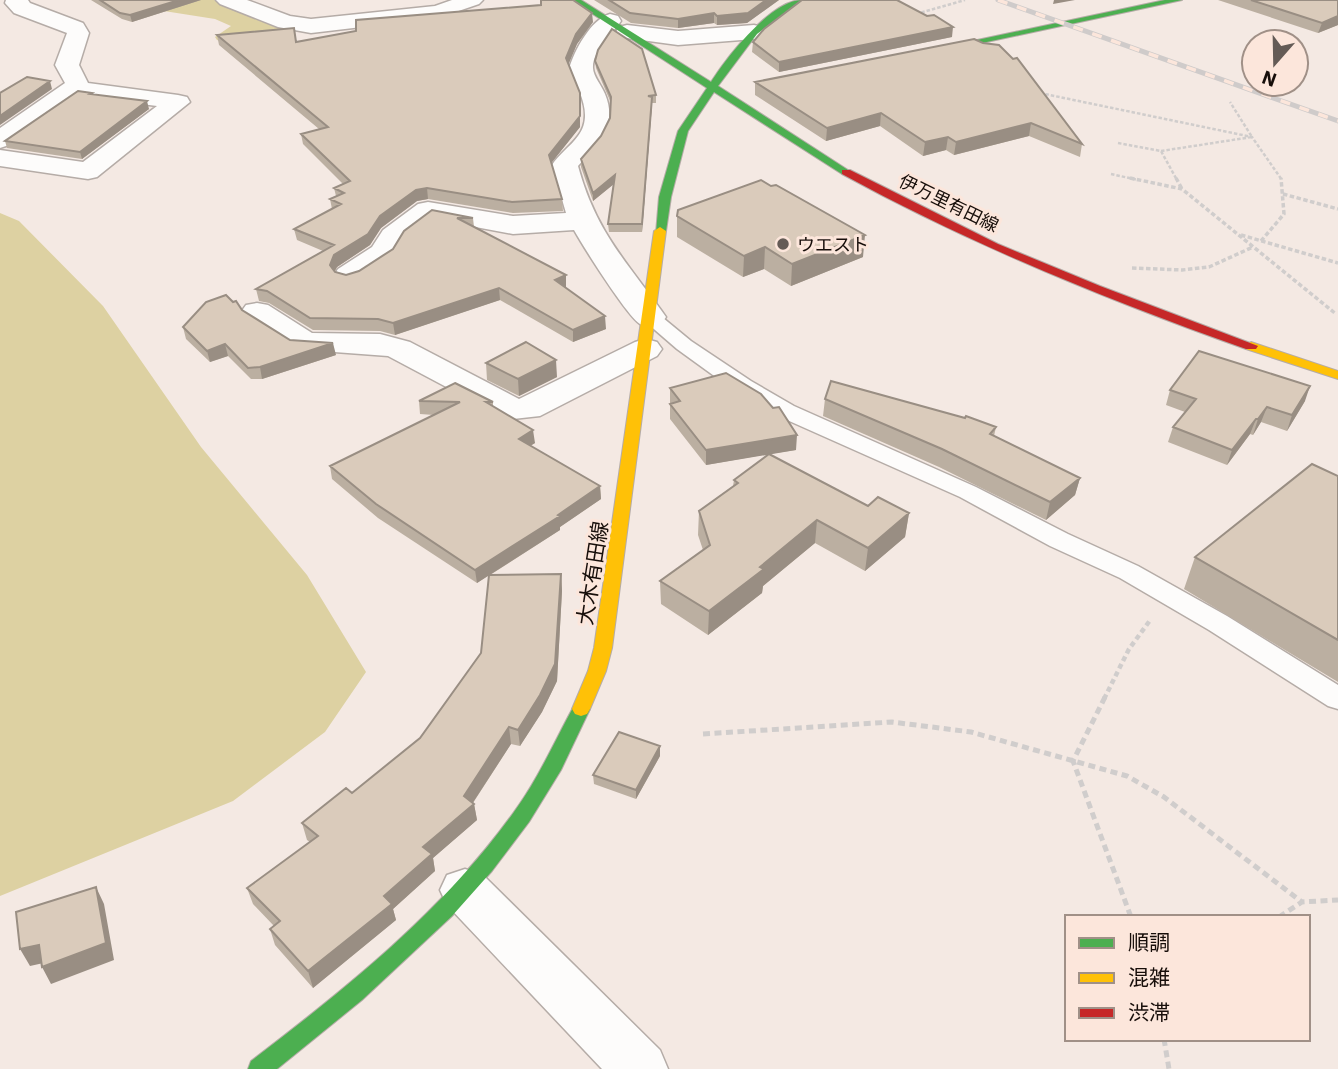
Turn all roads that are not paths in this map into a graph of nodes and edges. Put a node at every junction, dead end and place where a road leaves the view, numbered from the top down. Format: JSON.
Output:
{"nodes":[{"id":1,"x":17,"y":0,"type":"edge"},
{"id":2,"x":227,"y":0,"type":"edge"},
{"id":3,"x":472,"y":0,"type":"edge"},
{"id":4,"x":575,"y":0,"type":"edge"},
{"id":5,"x":798,"y":0,"type":"edge"},
{"id":6,"x":1178,"y":0,"type":"edge"},
{"id":7,"x":619,"y":27,"type":"junction"},
{"id":8,"x":754,"y":32,"type":"junction"},
{"id":9,"x":914,"y":54,"type":"edge"},
{"id":10,"x":74,"y":88,"type":"junction"},
{"id":11,"x":713,"y":89,"type":"junction"},
{"id":12,"x":743,"y":89,"type":"dead end"},
{"id":13,"x":0,"y":140,"type":"edge"},
{"id":14,"x":0,"y":158,"type":"edge"},
{"id":15,"x":583,"y":221,"type":"junction"},
{"id":16,"x":349,"y":275,"type":"edge"},
{"id":17,"x":257,"y":312,"type":"dead end"},
{"id":18,"x":650,"y":317,"type":"junction"},
{"id":19,"x":646,"y":349,"type":"junction"},
{"id":20,"x":1338,"y":375,"type":"edge"},
{"id":21,"x":1338,"y":699,"type":"edge"},
{"id":22,"x":465,"y":890,"type":"junction"},
{"id":23,"x":259,"y":1069,"type":"edge"},
{"id":24,"x":640,"y":1069,"type":"edge"}],
"edges":[{"from":1,"to":10,"type":"street"},
{"from":2,"to":3,"type":"street"},
{"from":4,"to":7,"type":"main road","name":"伊万里有田線"},
{"from":5,"to":8,"type":"main road","name":"大木有田線"},
{"from":6,"to":9,"type":"main road"},
{"from":7,"to":8,"type":"street"},
{"from":7,"to":11,"type":"main road","name":"伊万里有田線"},
{"from":7,"to":15,"type":"street"},
{"from":8,"to":11,"type":"main road","name":"大木有田線"},
{"from":10,"to":13,"type":"street"},
{"from":10,"to":14,"type":"street"},
{"from":11,"to":12,"type":"main road"},
{"from":11,"to":18,"type":"main road","name":"大木有田線"},
{"from":11,"to":20,"type":"main road","name":"伊万里有田線"},
{"from":15,"to":16,"type":"street"},
{"from":15,"to":18,"type":"street"},
{"from":17,"to":19,"type":"street"},
{"from":18,"to":19,"type":"main road","name":"大木有田線"},
{"from":18,"to":21,"type":"lane"},
{"from":19,"to":22,"type":"main road","name":"大木有田線"},
{"from":22,"to":23,"type":"main road","name":"大木有田線"},
{"from":22,"to":24,"type":"street"}]}
